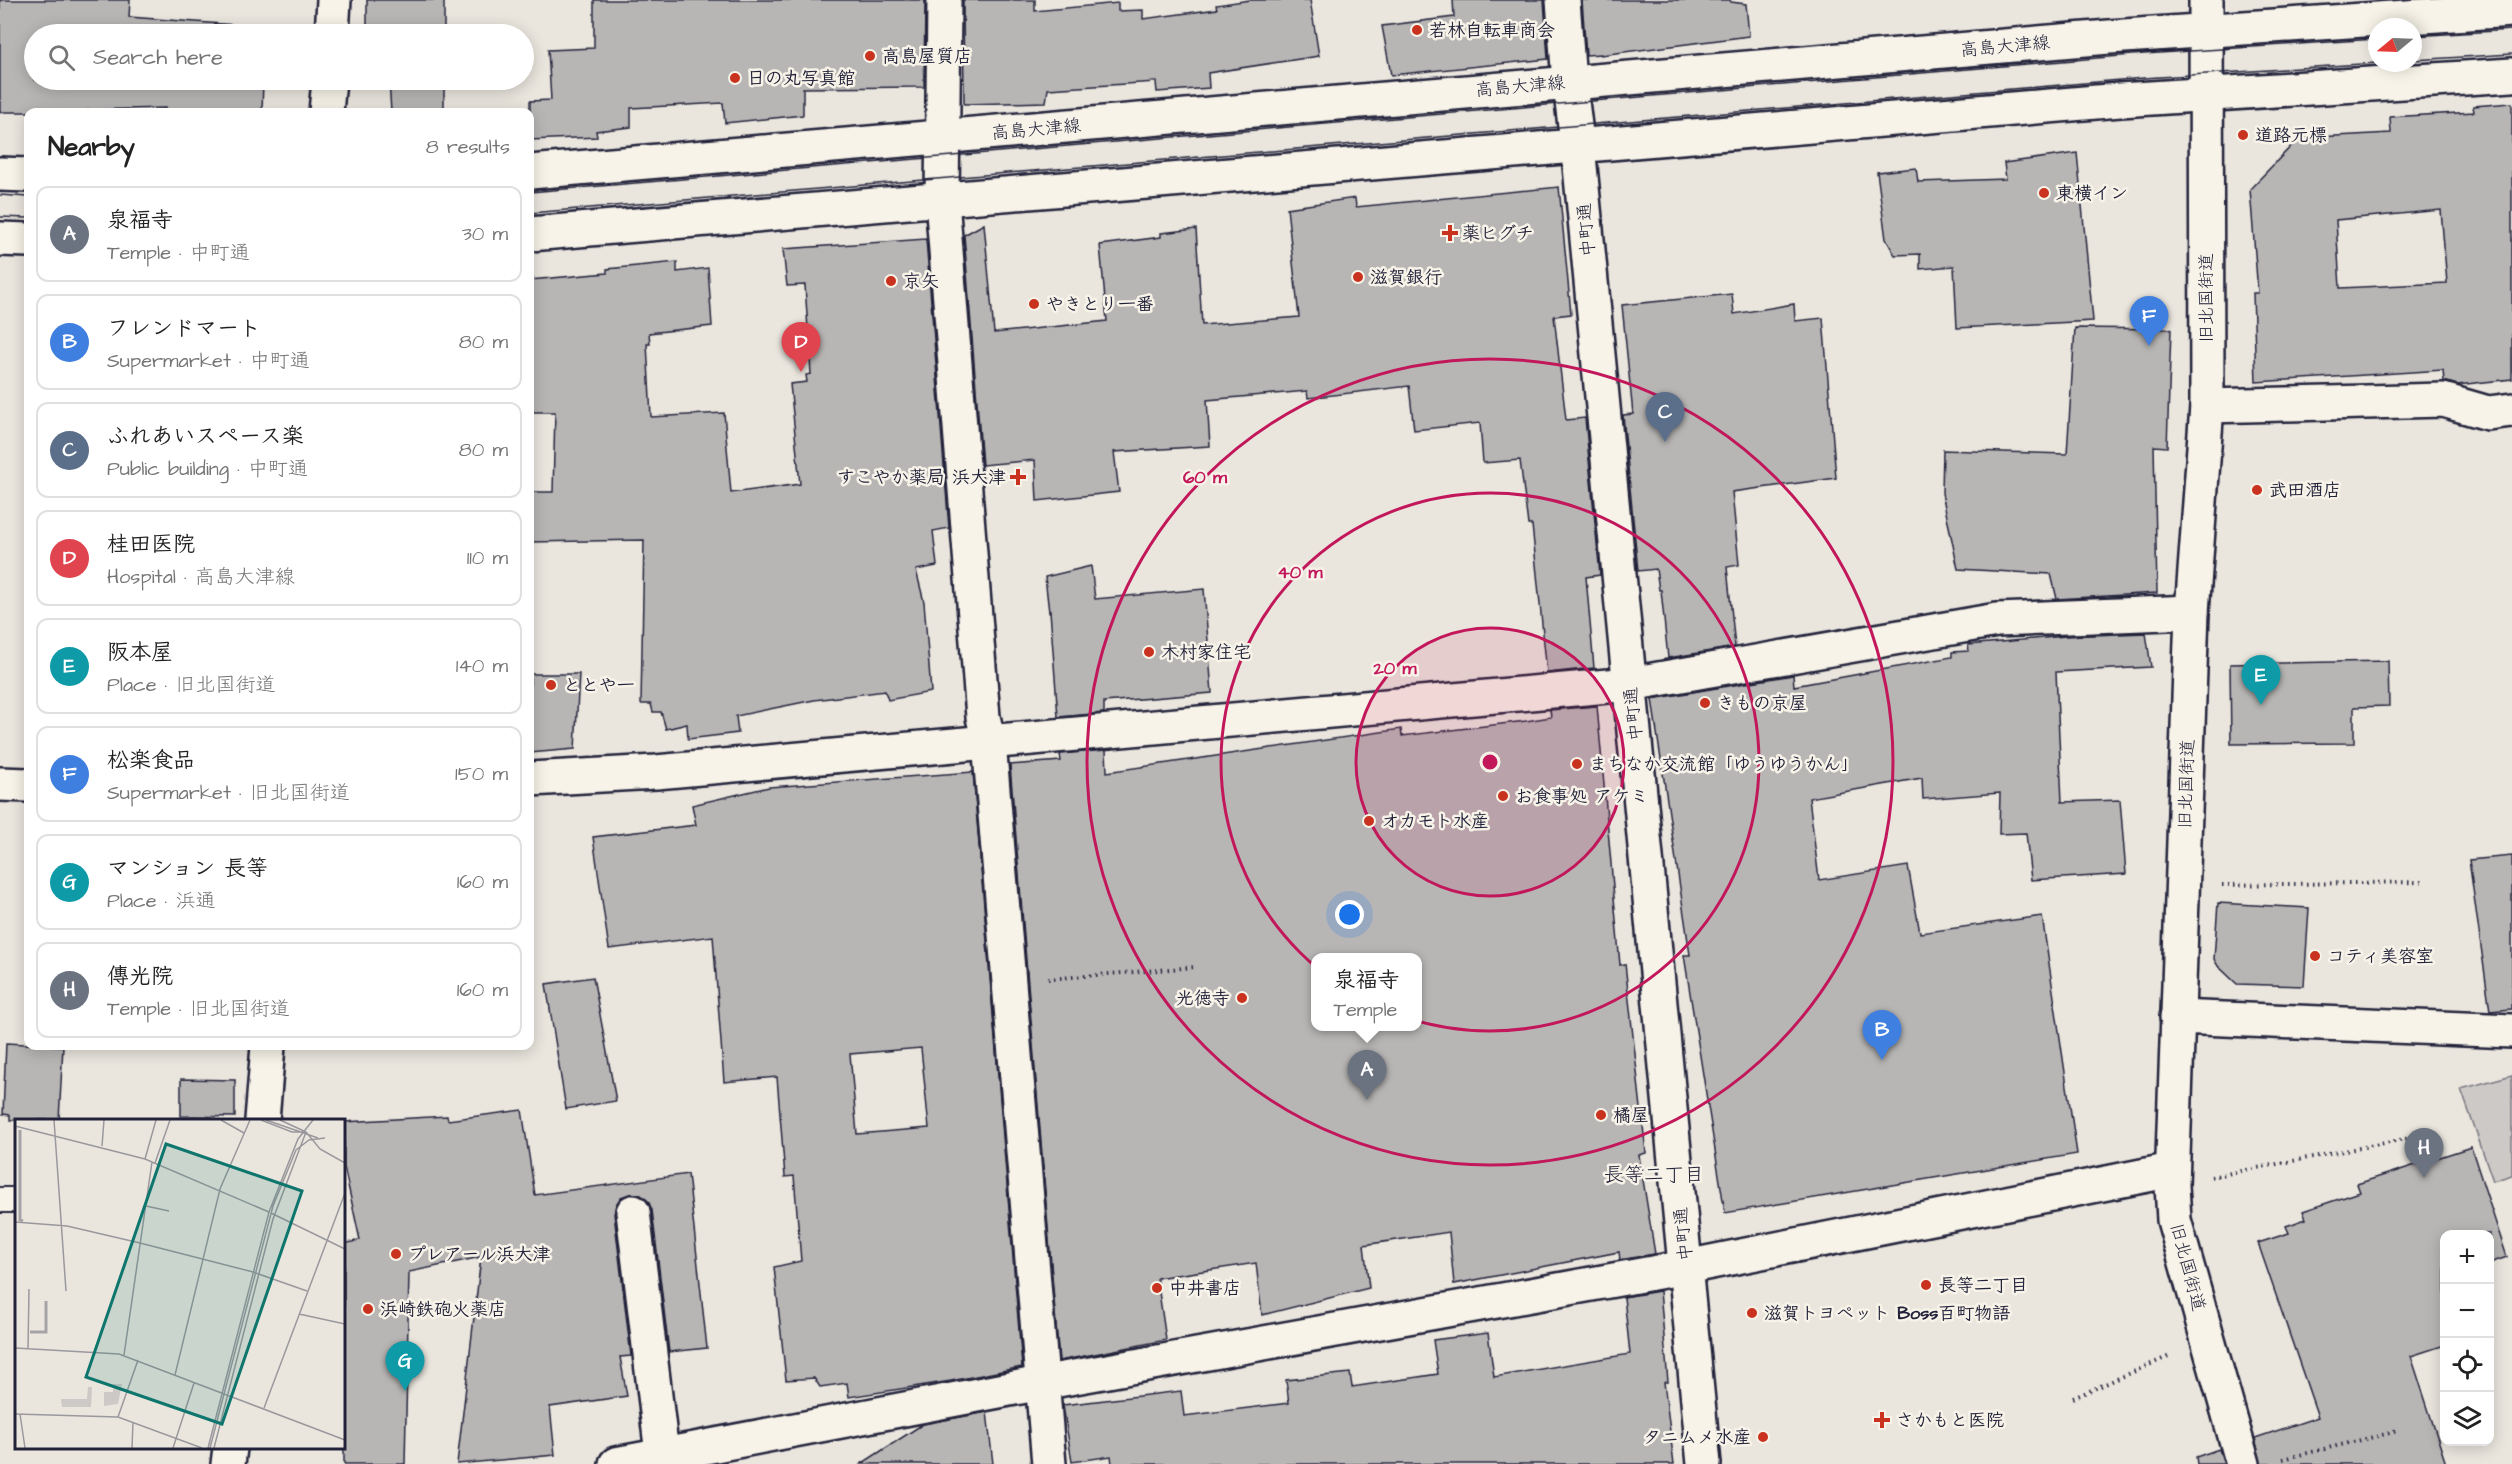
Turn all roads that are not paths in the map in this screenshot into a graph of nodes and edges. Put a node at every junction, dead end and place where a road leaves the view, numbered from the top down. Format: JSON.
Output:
{"nodes":[{"id":1,"x":334,"y":0,"type":"edge"},
{"id":2,"x":944,"y":0,"type":"edge"},
{"id":3,"x":1563,"y":0,"type":"edge"},
{"id":4,"x":2512,"y":10,"type":"edge"},
{"id":5,"x":2205,"y":15,"type":"edge"},
{"id":6,"x":333,"y":24,"type":"edge"},
{"id":7,"x":2512,"y":75,"type":"edge"},
{"id":8,"x":1569,"y":82,"type":"junction"},
{"id":9,"x":328,"y":90,"type":"edge"},
{"id":10,"x":2205,"y":94,"type":"junction"},
{"id":11,"x":326,"y":108,"type":"edge"},
{"id":12,"x":941,"y":137,"type":"junction"},
{"id":13,"x":1578,"y":146,"type":"junction"},
{"id":14,"x":534,"y":172,"type":"edge"},
{"id":15,"x":0,"y":174,"type":"edge"},
{"id":16,"x":24,"y":175,"type":"edge"},
{"id":17,"x":942,"y":200,"type":"junction"},
{"id":18,"x":534,"y":234,"type":"edge"},
{"id":19,"x":0,"y":239,"type":"edge"},
{"id":20,"x":24,"y":240,"type":"edge"},
{"id":21,"x":2207,"y":406,"type":"junction"},
{"id":22,"x":2512,"y":410,"type":"edge"},
{"id":23,"x":2192,"y":612,"type":"junction"},
{"id":24,"x":1630,"y":684,"type":"junction"},
{"id":25,"x":989,"y":742,"type":"junction"},
{"id":26,"x":534,"y":779,"type":"edge"},
{"id":27,"x":0,"y":784,"type":"edge"},
{"id":28,"x":24,"y":785,"type":"edge"},
{"id":29,"x":2177,"y":1017,"type":"junction"},
{"id":30,"x":2512,"y":1031,"type":"edge"},
{"id":31,"x":268,"y":1050,"type":"edge"},
{"id":32,"x":262,"y":1119,"type":"edge"},
{"id":33,"x":2172,"y":1177,"type":"junction"},
{"id":34,"x":633,"y":1212,"type":"dead end"},
{"id":35,"x":1686,"y":1267,"type":"junction"},
{"id":36,"x":1041,"y":1383,"type":"junction"},
{"id":37,"x":230,"y":1449,"type":"edge"},
{"id":38,"x":662,"y":1454,"type":"junction"},
{"id":39,"x":228,"y":1464,"type":"edge"},
{"id":40,"x":616,"y":1464,"type":"edge"},
{"id":41,"x":1049,"y":1464,"type":"edge"},
{"id":42,"x":1704,"y":1464,"type":"edge"},
{"id":43,"x":2242,"y":1464,"type":"edge"}],
"edges":[{"from":1,"to":6,"type":"street"},
{"from":2,"to":12,"type":"street"},
{"from":3,"to":8,"type":"street","name":"中町通"},
{"from":4,"to":5,"type":"street","name":"高島大津線"},
{"from":5,"to":8,"type":"street","name":"高島大津線"},
{"from":5,"to":10,"type":"street","name":"旧北国街道"},
{"from":7,"to":10,"type":"street"},
{"from":8,"to":12,"type":"street","name":"高島大津線"},
{"from":8,"to":13,"type":"street","name":"中町通"},
{"from":9,"to":11,"type":"street"},
{"from":10,"to":13,"type":"street"},
{"from":10,"to":21,"type":"street","name":"旧北国街道"},
{"from":12,"to":14,"type":"street","name":"高島大津線"},
{"from":12,"to":17,"type":"street"},
{"from":13,"to":17,"type":"street"},
{"from":13,"to":24,"type":"street","name":"中町通"},
{"from":15,"to":16,"type":"street"},
{"from":17,"to":18,"type":"street"},
{"from":17,"to":25,"type":"street"},
{"from":19,"to":20,"type":"street"},
{"from":21,"to":22,"type":"street"},
{"from":21,"to":23,"type":"street","name":"旧北国街道"},
{"from":23,"to":24,"type":"street"},
{"from":23,"to":29,"type":"street","name":"旧北国街道"},
{"from":24,"to":25,"type":"street"},
{"from":24,"to":35,"type":"street","name":"中町通"},
{"from":25,"to":26,"type":"street"},
{"from":25,"to":36,"type":"street"},
{"from":27,"to":28,"type":"street"},
{"from":29,"to":30,"type":"street"},
{"from":29,"to":33,"type":"street","name":"旧北国街道"},
{"from":31,"to":32,"type":"street"},
{"from":33,"to":35,"type":"street"},
{"from":33,"to":43,"type":"street","name":"旧北国街道"},
{"from":34,"to":38,"type":"street"},
{"from":35,"to":36,"type":"street"},
{"from":35,"to":42,"type":"street","name":"中町通"},
{"from":36,"to":38,"type":"street"},
{"from":36,"to":41,"type":"street"},
{"from":37,"to":39,"type":"street"},
{"from":38,"to":40,"type":"street"}]}
